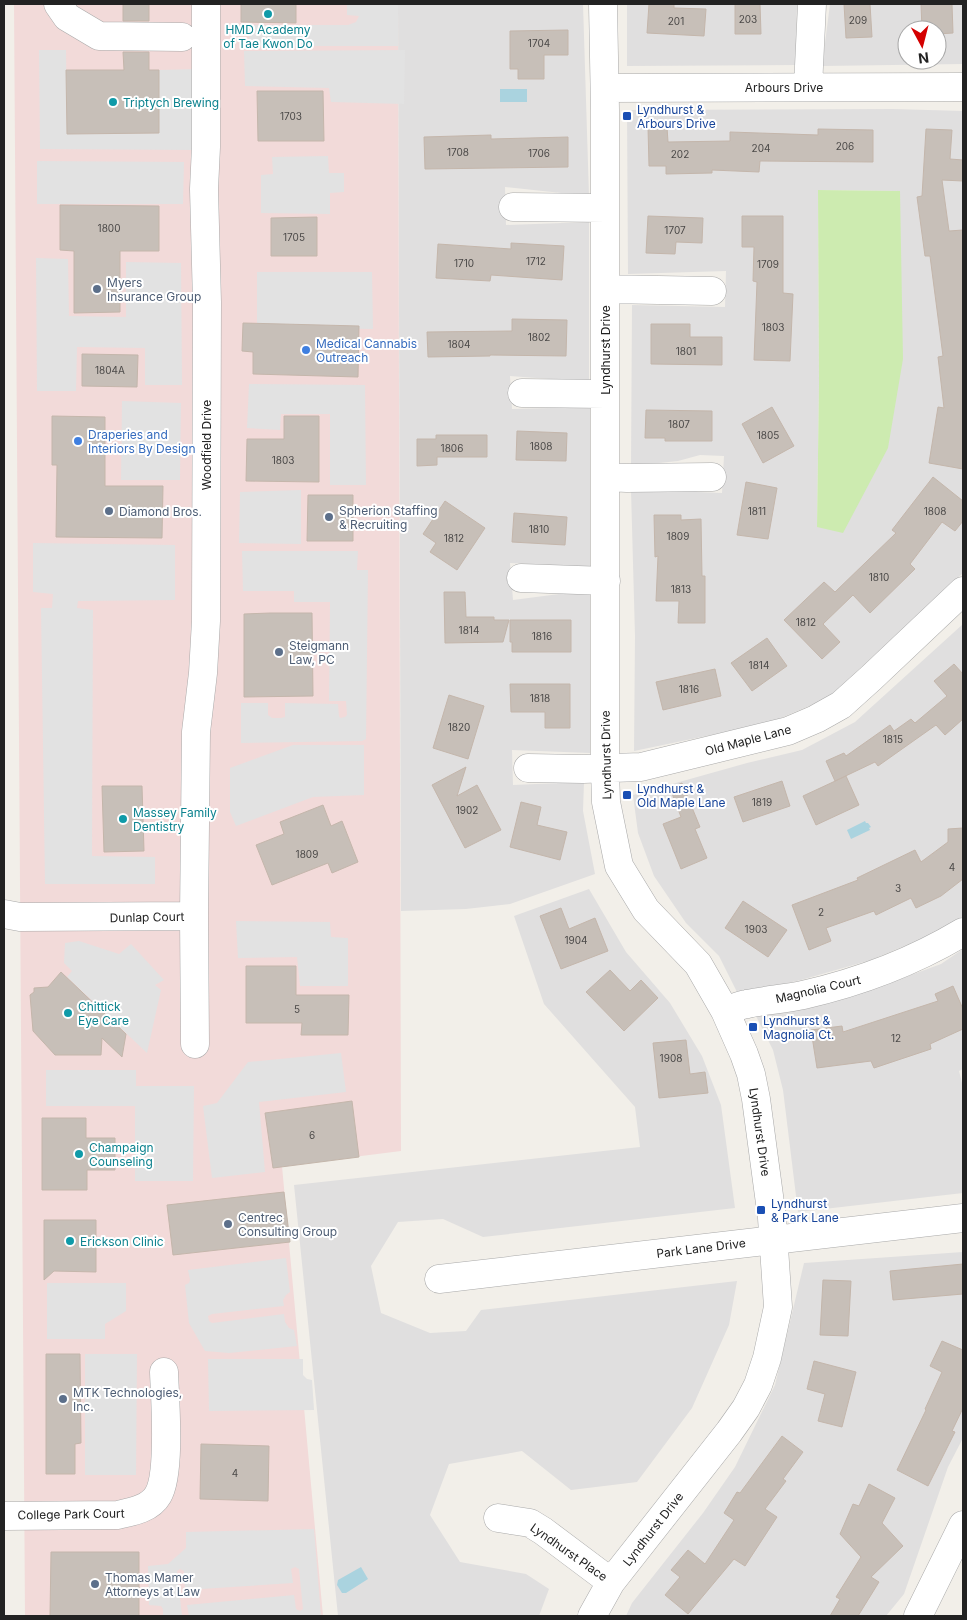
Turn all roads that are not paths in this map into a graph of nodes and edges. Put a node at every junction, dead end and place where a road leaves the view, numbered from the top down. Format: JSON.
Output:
{"nodes":[{"id":1,"x":58,"y":4,"type":"edge"},
{"id":2,"x":206,"y":4,"type":"edge"},
{"id":3,"x":603,"y":4,"type":"edge"},
{"id":4,"x":812,"y":4,"type":"edge"},
{"id":5,"x":182,"y":37,"type":"dead end"},
{"id":6,"x":808,"y":87,"type":"junction"},
{"id":7,"x":963,"y":87,"type":"edge"},
{"id":8,"x":605,"y":88,"type":"junction"},
{"id":9,"x":513,"y":207,"type":"dead end"},
{"id":10,"x":605,"y":208,"type":"junction"},
{"id":11,"x":605,"y":289,"type":"junction"},
{"id":12,"x":712,"y":291,"type":"dead end"},
{"id":13,"x":522,"y":393,"type":"dead end"},
{"id":14,"x":605,"y":394,"type":"junction"},
{"id":15,"x":606,"y":477,"type":"junction"},
{"id":16,"x":712,"y":477,"type":"dead end"},
{"id":17,"x":521,"y":578,"type":"dead end"},
{"id":18,"x":606,"y":581,"type":"junction"},
{"id":19,"x":963,"y":591,"type":"edge"},
{"id":20,"x":528,"y":768,"type":"dead end"},
{"id":21,"x":605,"y":769,"type":"junction"},
{"id":22,"x":4,"y":914,"type":"edge"},
{"id":23,"x":194,"y":916,"type":"junction"},
{"id":24,"x":963,"y":932,"type":"edge"},
{"id":25,"x":725,"y":1011,"type":"junction"},
{"id":26,"x":195,"y":1044,"type":"dead end"},
{"id":27,"x":963,"y":1218,"type":"edge"},
{"id":28,"x":774,"y":1240,"type":"junction"},
{"id":29,"x":439,"y":1279,"type":"dead end"},
{"id":30,"x":164,"y":1372,"type":"dead end"},
{"id":31,"x":4,"y":1516,"type":"edge"},
{"id":32,"x":498,"y":1518,"type":"dead end"},
{"id":33,"x":963,"y":1525,"type":"edge"},
{"id":34,"x":611,"y":1582,"type":"junction"},
{"id":35,"x":592,"y":1616,"type":"edge"},
{"id":36,"x":918,"y":1616,"type":"edge"}],
"edges":[{"from":1,"to":5,"type":"street"},
{"from":2,"to":23,"type":"street","name":"Woodfield Drive"},
{"from":3,"to":8,"type":"street","name":"Lyndhurst Drive"},
{"from":4,"to":6,"type":"street"},
{"from":6,"to":7,"type":"street","name":"Arbours Drive"},
{"from":6,"to":8,"type":"street","name":"Arbours Drive"},
{"from":8,"to":10,"type":"street","name":"Lyndhurst Drive"},
{"from":9,"to":10,"type":"street"},
{"from":10,"to":11,"type":"street","name":"Lyndhurst Drive"},
{"from":11,"to":12,"type":"street"},
{"from":11,"to":14,"type":"street","name":"Lyndhurst Drive"},
{"from":13,"to":14,"type":"street"},
{"from":14,"to":15,"type":"street","name":"Lyndhurst Drive"},
{"from":15,"to":16,"type":"street"},
{"from":15,"to":18,"type":"street","name":"Lyndhurst Drive"},
{"from":17,"to":18,"type":"street"},
{"from":18,"to":21,"type":"street","name":"Lyndhurst Drive"},
{"from":19,"to":21,"type":"street","name":"Old Maple Lane"},
{"from":20,"to":21,"type":"street","name":"Old Maple Lane"},
{"from":21,"to":25,"type":"street","name":"Lyndhurst Drive"},
{"from":22,"to":23,"type":"street","name":"Dunlap Court"},
{"from":23,"to":26,"type":"street","name":"Dunlap Court"},
{"from":24,"to":25,"type":"street","name":"Magnolia Court"},
{"from":25,"to":28,"type":"street","name":"Lyndhurst Drive"},
{"from":27,"to":28,"type":"street","name":"Park Lane Drive"},
{"from":28,"to":29,"type":"street","name":"Park Lane Drive"},
{"from":28,"to":34,"type":"street","name":"Lyndhurst Drive"},
{"from":30,"to":31,"type":"street","name":"College Park Court"},
{"from":32,"to":34,"type":"street","name":"Lyndhurst Place"},
{"from":33,"to":36,"type":"street"},
{"from":34,"to":35,"type":"street","name":"Lyndhurst Drive"}]}
